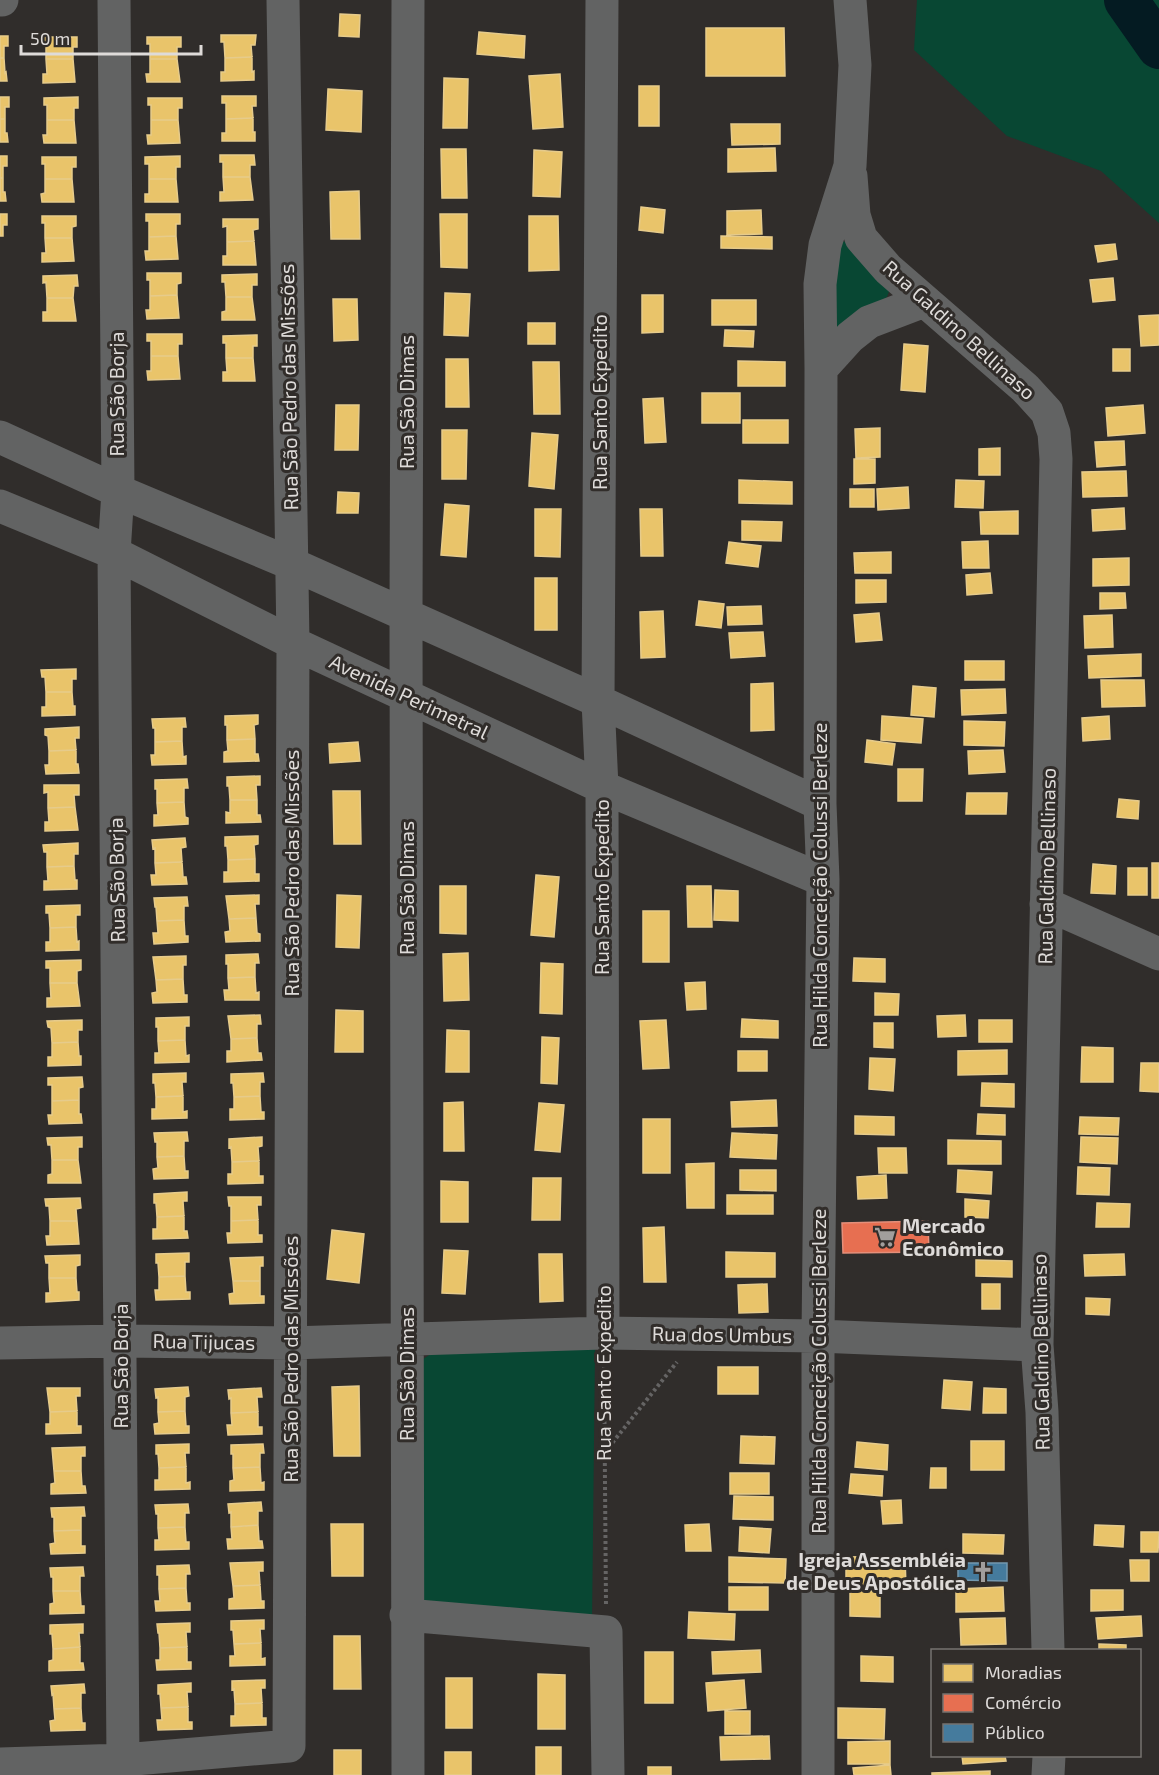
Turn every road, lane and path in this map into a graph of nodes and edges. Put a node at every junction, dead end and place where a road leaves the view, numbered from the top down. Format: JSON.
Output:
{"nodes":[{"id":1,"x":114,"y":0,"type":"edge"},
{"id":2,"x":283,"y":0,"type":"edge"},
{"id":3,"x":408,"y":0,"type":"edge"},
{"id":4,"x":602,"y":0,"type":"edge"},
{"id":5,"x":850,"y":0,"type":"edge"},
{"id":6,"x":843,"y":232,"type":"junction"},
{"id":7,"x":924,"y":300,"type":"junction"},
{"id":8,"x":821,"y":369,"type":"junction"},
{"id":9,"x":0,"y":437,"type":"edge"},
{"id":10,"x":118,"y":491,"type":"junction"},
{"id":11,"x":0,"y":506,"type":"edge"},
{"id":12,"x":114,"y":553,"type":"junction"},
{"id":13,"x":292,"y":564,"type":"junction"},
{"id":14,"x":406,"y":615,"type":"junction"},
{"id":15,"x":293,"y":643,"type":"junction"},
{"id":16,"x":407,"y":695,"type":"junction"},
{"id":17,"x":598,"y":701,"type":"junction"},
{"id":18,"x":602,"y":787,"type":"junction"},
{"id":19,"x":820,"y":804,"type":"junction"},
{"id":20,"x":823,"y":880,"type":"junction"},
{"id":21,"x":1046,"y":904,"type":"junction"},
{"id":22,"x":1159,"y":954,"type":"edge"},
{"id":23,"x":603,"y":1333,"type":"junction"},
{"id":24,"x":699,"y":1334,"type":"junction"},
{"id":25,"x":818,"y":1336,"type":"junction"},
{"id":26,"x":407,"y":1340,"type":"junction"},
{"id":27,"x":121,"y":1341,"type":"junction"},
{"id":28,"x":0,"y":1343,"type":"edge"},
{"id":29,"x":291,"y":1343,"type":"junction"},
{"id":30,"x":1037,"y":1345,"type":"junction"},
{"id":31,"x":604,"y":1452,"type":"junction"},
{"id":32,"x":406,"y":1615,"type":"junction"},
{"id":33,"x":606,"y":1632,"type":"junction"},
{"id":34,"x":1048,"y":1649,"type":"edge"},
{"id":35,"x":1049,"y":1757,"type":"edge"},
{"id":36,"x":123,"y":1760,"type":"junction"},
{"id":37,"x":0,"y":1764,"type":"edge"},
{"id":38,"x":408,"y":1775,"type":"edge"},
{"id":39,"x":608,"y":1775,"type":"edge"},
{"id":40,"x":818,"y":1775,"type":"edge"},
{"id":41,"x":1048,"y":1775,"type":"edge"}],
"edges":[{"from":1,"to":10,"type":"street","name":"Rua São Borja"},
{"from":2,"to":13,"type":"street","name":"Rua São Pedro das Missões"},
{"from":3,"to":14,"type":"street","name":"Rua São Dimas"},
{"from":4,"to":17,"type":"street","name":"Rua Santo Expedito"},
{"from":5,"to":6,"type":"street","name":"Rua Hilda Conceição Colussi Berleze"},
{"from":6,"to":7,"type":"street","name":"Rua Galdino Bellinaso"},
{"from":6,"to":8,"type":"street","name":"Rua Hilda Conceição Colussi Berleze"},
{"from":7,"to":8,"type":"street"},
{"from":7,"to":21,"type":"street","name":"Rua Galdino Bellinaso"},
{"from":8,"to":19,"type":"street","name":"Rua Hilda Conceição Colussi Berleze"},
{"from":9,"to":10,"type":"street"},
{"from":10,"to":12,"type":"street","name":"Rua São Borja"},
{"from":10,"to":13,"type":"street"},
{"from":11,"to":12,"type":"street","name":"Avenida Perimetral"},
{"from":12,"to":15,"type":"street","name":"Avenida Perimetral"},
{"from":12,"to":27,"type":"street","name":"Rua São Borja"},
{"from":13,"to":14,"type":"street"},
{"from":13,"to":15,"type":"street","name":"Rua São Pedro das Missões"},
{"from":14,"to":16,"type":"street","name":"Rua São Dimas"},
{"from":14,"to":17,"type":"street"},
{"from":15,"to":16,"type":"street","name":"Avenida Perimetral"},
{"from":15,"to":29,"type":"street","name":"Rua São Pedro das Missões"},
{"from":16,"to":18,"type":"street","name":"Avenida Perimetral"},
{"from":16,"to":26,"type":"street","name":"Rua São Dimas"},
{"from":17,"to":18,"type":"street","name":"Rua Santo Expedito"},
{"from":17,"to":19,"type":"street"},
{"from":18,"to":20,"type":"street","name":"Avenida Perimetral"},
{"from":18,"to":23,"type":"street","name":"Rua Santo Expedito"},
{"from":19,"to":20,"type":"street","name":"Rua Hilda Conceição Colussi Berleze"},
{"from":20,"to":25,"type":"street","name":"Rua Hilda Conceição Colussi Berleze"},
{"from":21,"to":22,"type":"street"},
{"from":21,"to":30,"type":"street","name":"Rua Galdino Bellinaso"},
{"from":23,"to":24,"type":"street","name":"Rua dos Umbus"},
{"from":23,"to":26,"type":"street","name":"Rua dos Umbus"},
{"from":23,"to":31,"type":"path","name":"Rua Santo Expedito"},
{"from":24,"to":25,"type":"street","name":"Rua dos Umbus"},
{"from":24,"to":31,"type":"path"},
{"from":25,"to":30,"type":"street","name":"Rua dos Umbus"},
{"from":25,"to":40,"type":"street","name":"Rua Hilda Conceição Colussi Berleze"},
{"from":26,"to":29,"type":"street","name":"Rua Tijucas"},
{"from":26,"to":32,"type":"street","name":"Rua São Dimas"},
{"from":27,"to":28,"type":"street","name":"Rua Tijucas"},
{"from":27,"to":29,"type":"street","name":"Rua Tijucas"},
{"from":27,"to":36,"type":"street","name":"Rua São Borja"},
{"from":29,"to":36,"type":"street","name":"Rua São Pedro das Missões"},
{"from":30,"to":34,"type":"street","name":"Rua Galdino Bellinaso"},
{"from":31,"to":33,"type":"path","name":"Rua Santo Expedito"},
{"from":32,"to":33,"type":"street"},
{"from":32,"to":38,"type":"street","name":"Rua São Dimas"},
{"from":33,"to":39,"type":"street"},
{"from":35,"to":41,"type":"street"},
{"from":36,"to":37,"type":"street"}]}
